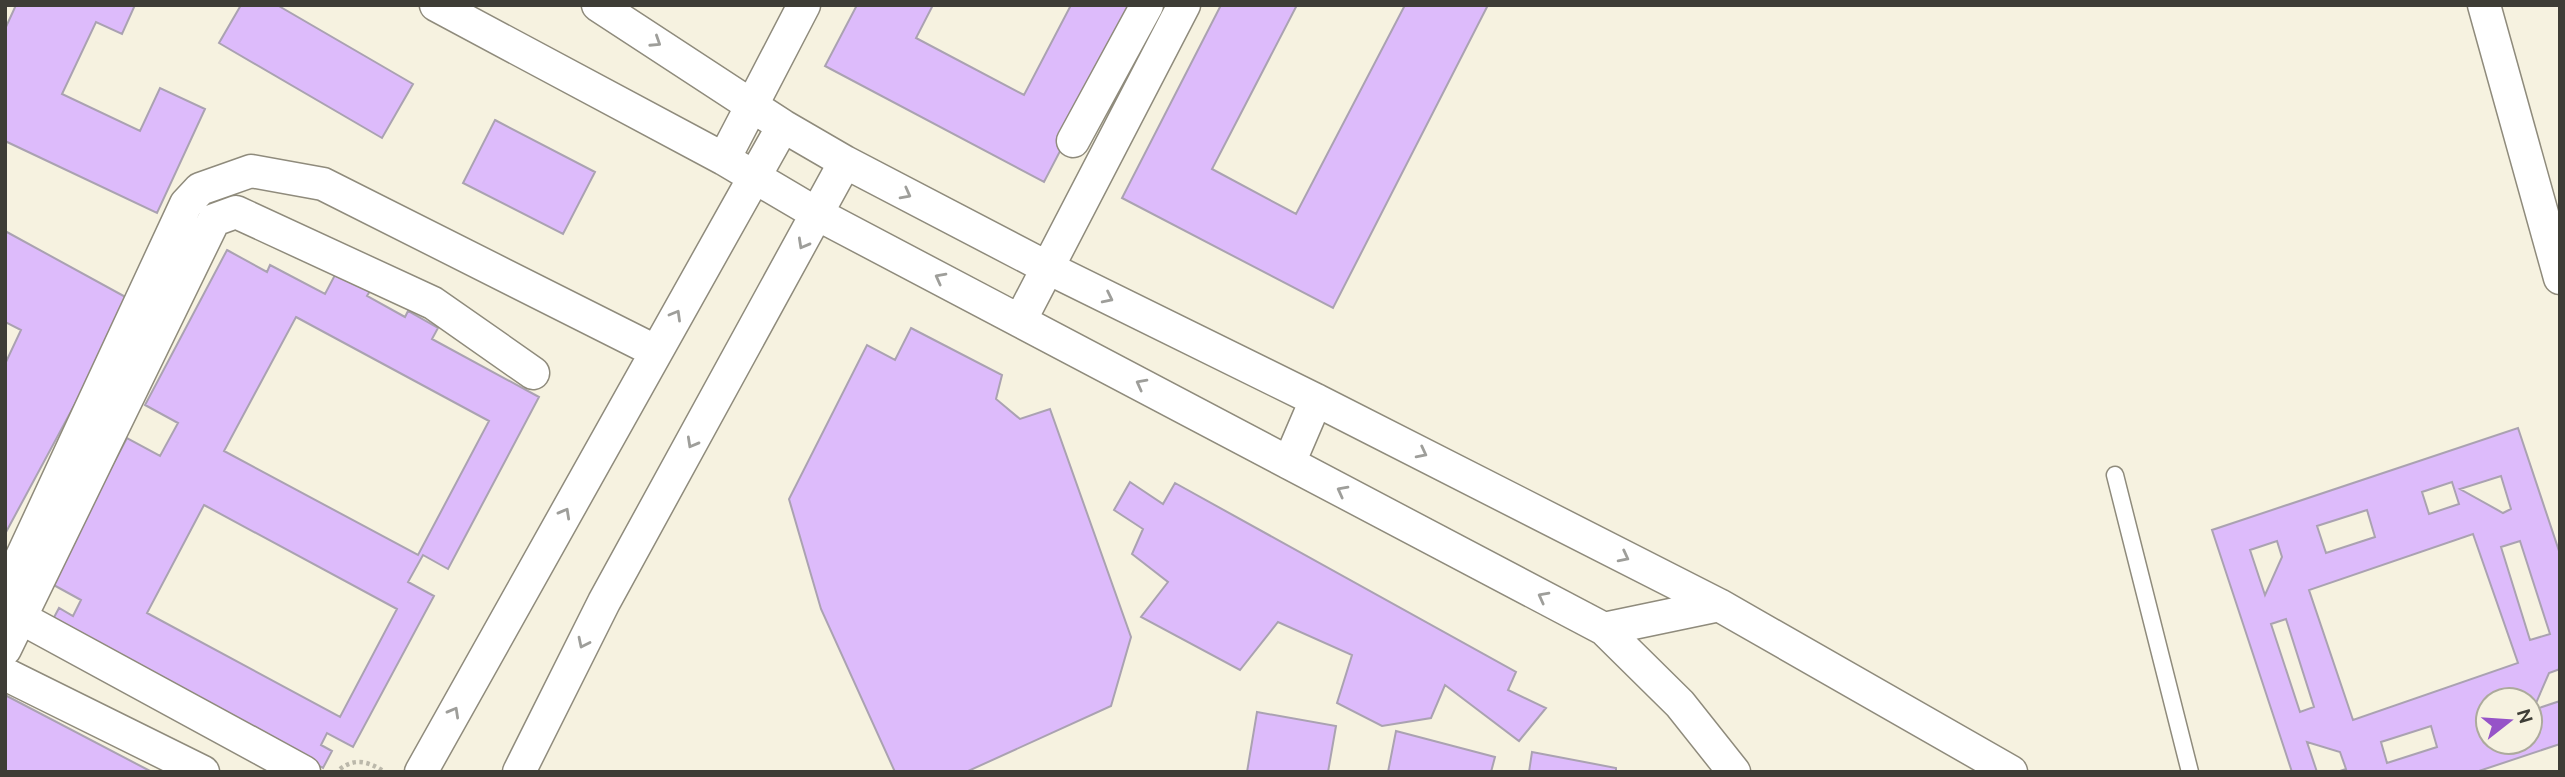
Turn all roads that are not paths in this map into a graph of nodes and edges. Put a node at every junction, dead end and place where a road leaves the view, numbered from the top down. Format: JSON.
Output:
{"nodes":[{"id":1,"x":436,"y":5,"type":"edge"},
{"id":2,"x":598,"y":5,"type":"edge"},
{"id":3,"x":804,"y":5,"type":"edge"},
{"id":4,"x":1147,"y":5,"type":"edge"},
{"id":5,"x":1184,"y":5,"type":"edge"},
{"id":6,"x":2484,"y":5,"type":"edge"},
{"id":7,"x":753,"y":105,"type":"junction"},
{"id":8,"x":783,"y":126,"type":"junction"},
{"id":9,"x":1073,"y":141,"type":"dead end"},
{"id":10,"x":724,"y":159,"type":"junction"},
{"id":11,"x":845,"y":162,"type":"junction"},
{"id":12,"x":756,"y":178,"type":"junction"},
{"id":13,"x":819,"y":215,"type":"junction"},
{"id":14,"x":1048,"y":268,"type":"junction"},
{"id":15,"x":2560,"y":278,"type":"edge"},
{"id":16,"x":1020,"y":321,"type":"junction"},
{"id":17,"x":655,"y":351,"type":"junction"},
{"id":18,"x":533,"y":373,"type":"dead end"},
{"id":19,"x":1316,"y":400,"type":"junction"},
{"id":20,"x":1289,"y":463,"type":"junction"},
{"id":21,"x":2115,"y":475,"type":"dead end"},
{"id":22,"x":1719,"y":605,"type":"junction"},
{"id":23,"x":13,"y":606,"type":"edge"},
{"id":24,"x":1604,"y":629,"type":"junction"},
{"id":25,"x":5,"y":649,"type":"edge"},
{"id":26,"x":5,"y":674,"type":"edge"},
{"id":27,"x":203,"y":772,"type":"edge"},
{"id":28,"x":304,"y":772,"type":"edge"},
{"id":29,"x":421,"y":772,"type":"edge"},
{"id":30,"x":519,"y":772,"type":"edge"},
{"id":31,"x":1734,"y":772,"type":"edge"},
{"id":32,"x":2011,"y":772,"type":"edge"},
{"id":33,"x":2190,"y":772,"type":"edge"}],
"edges":[{"from":1,"to":10,"type":"street"},
{"from":2,"to":7,"type":"street","one_way":true},
{"from":3,"to":7,"type":"street"},
{"from":4,"to":9,"type":"street"},
{"from":5,"to":14,"type":"street"},
{"from":6,"to":15,"type":"street"},
{"from":7,"to":8,"type":"street"},
{"from":7,"to":10,"type":"street"},
{"from":8,"to":11,"type":"street"},
{"from":8,"to":12,"type":"street"},
{"from":10,"to":12,"type":"street"},
{"from":11,"to":13,"type":"street"},
{"from":11,"to":14,"type":"street","one_way":true},
{"from":12,"to":13,"type":"street"},
{"from":17,"to":12,"type":"street","one_way":true},
{"from":16,"to":13,"type":"street","one_way":true},
{"from":13,"to":30,"type":"street","one_way":true},
{"from":14,"to":16,"type":"street"},
{"from":14,"to":19,"type":"street","one_way":true},
{"from":20,"to":16,"type":"street","one_way":true},
{"from":17,"to":23,"type":"street"},
{"from":29,"to":17,"type":"street","one_way":true},
{"from":18,"to":23,"type":"street"},
{"from":19,"to":20,"type":"street"},
{"from":19,"to":22,"type":"street","one_way":true},
{"from":24,"to":20,"type":"street","one_way":true},
{"from":21,"to":33,"type":"lane"},
{"from":22,"to":24,"type":"street"},
{"from":22,"to":32,"type":"street"},
{"from":23,"to":25,"type":"street"},
{"from":23,"to":28,"type":"street"},
{"from":24,"to":31,"type":"street"},
{"from":26,"to":27,"type":"street"}]}
